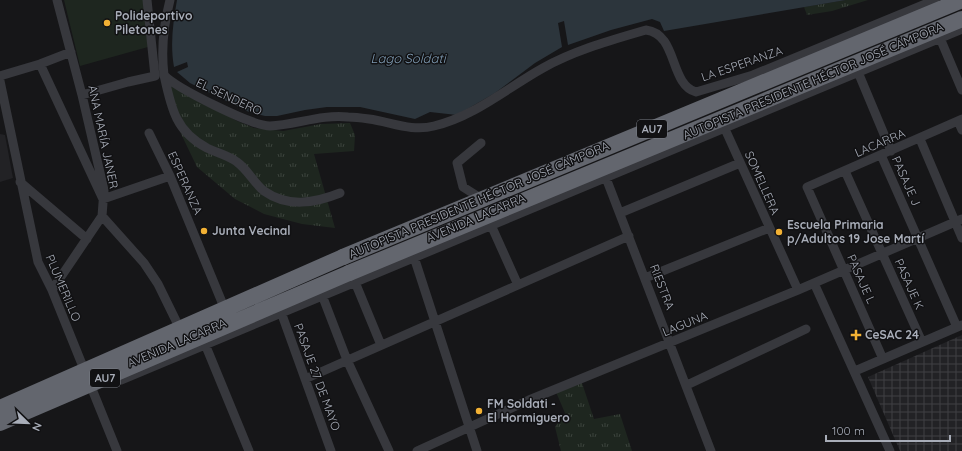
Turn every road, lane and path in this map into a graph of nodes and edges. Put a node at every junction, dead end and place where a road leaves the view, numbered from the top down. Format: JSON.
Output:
{"nodes":[{"id":1,"x":57,"y":0,"type":"edge"},
{"id":2,"x":147,"y":0,"type":"edge"},
{"id":3,"x":170,"y":0,"type":"edge"},
{"id":4,"x":935,"y":0,"type":"edge"},
{"id":5,"x":962,"y":0,"type":"edge"},
{"id":6,"x":962,"y":19,"type":"edge"},
{"id":7,"x":962,"y":29,"type":"edge"},
{"id":8,"x":940,"y":38,"type":"junction"},
{"id":9,"x":71,"y":52,"type":"junction"},
{"id":10,"x":40,"y":64,"type":"junction"},
{"id":11,"x":858,"y":72,"type":"junction"},
{"id":12,"x":160,"y":75,"type":"junction"},
{"id":13,"x":0,"y":76,"type":"edge"},
{"id":14,"x":0,"y":81,"type":"edge"},
{"id":15,"x":962,"y":90,"type":"edge"},
{"id":16,"x":82,"y":95,"type":"junction"},
{"id":17,"x":960,"y":120,"type":"edge"},
{"id":18,"x":435,"y":126,"type":"joint"},
{"id":19,"x":725,"y":129,"type":"junction"},
{"id":20,"x":962,"y":130,"type":"edge"},
{"id":21,"x":149,"y":133,"type":"dead end"},
{"id":22,"x":920,"y":139,"type":"junction"},
{"id":23,"x":481,"y":143,"type":"dead end"},
{"id":24,"x":891,"y":151,"type":"junction"},
{"id":25,"x":881,"y":155,"type":"junction"},
{"id":26,"x":740,"y":163,"type":"junction"},
{"id":27,"x":845,"y":171,"type":"junction"},
{"id":28,"x":170,"y":176,"type":"junction"},
{"id":29,"x":606,"y":178,"type":"junction"},
{"id":30,"x":20,"y":182,"type":"junction"},
{"id":31,"x":807,"y":186,"type":"joint"},
{"id":32,"x":340,"y":193,"type":"dead end"},
{"id":33,"x":104,"y":199,"type":"junction"},
{"id":34,"x":482,"y":199,"type":"junction"},
{"id":35,"x":620,"y":213,"type":"junction"},
{"id":36,"x":102,"y":216,"type":"junction"},
{"id":37,"x":959,"y":220,"type":"edge"},
{"id":38,"x":491,"y":225,"type":"junction"},
{"id":39,"x":769,"y":228,"type":"junction"},
{"id":40,"x":629,"y":236,"type":"junction"},
{"id":41,"x":918,"y":238,"type":"junction"},
{"id":42,"x":962,"y":238,"type":"edge"},
{"id":43,"x":86,"y":239,"type":"junction"},
{"id":44,"x":882,"y":253,"type":"junction"},
{"id":45,"x":414,"y":257,"type":"junction"},
{"id":46,"x":844,"y":270,"type":"junction"},
{"id":47,"x":352,"y":277,"type":"junction"},
{"id":48,"x":645,"y":278,"type":"junction"},
{"id":49,"x":814,"y":283,"type":"junction"},
{"id":50,"x":518,"y":285,"type":"junction"},
{"id":51,"x":52,"y":290,"type":"junction"},
{"id":52,"x":798,"y":290,"type":"junction"},
{"id":53,"x":322,"y":295,"type":"junction"},
{"id":54,"x":281,"y":312,"type":"junction"},
{"id":55,"x":435,"y":322,"type":"junction"},
{"id":56,"x":959,"y":326,"type":"edge"},
{"id":57,"x":806,"y":329,"type":"dead end"},
{"id":58,"x":235,"y":331,"type":"junction"},
{"id":59,"x":670,"y":342,"type":"junction"},
{"id":60,"x":922,"y":342,"type":"junction"},
{"id":61,"x":204,"y":344,"type":"junction"},
{"id":62,"x":381,"y":345,"type":"junction"},
{"id":63,"x":191,"y":350,"type":"junction"},
{"id":64,"x":883,"y":359,"type":"junction"},
{"id":65,"x":347,"y":360,"type":"junction"},
{"id":66,"x":856,"y":371,"type":"junction"},
{"id":67,"x":305,"y":379,"type":"junction"},
{"id":68,"x":686,"y":385,"type":"junction"},
{"id":69,"x":93,"y":391,"type":"junction"},
{"id":70,"x":0,"y":408,"type":"edge"},
{"id":71,"x":0,"y":423,"type":"edge"},
{"id":72,"x":470,"y":428,"type":"junction"},
{"id":73,"x":0,"y":432,"type":"edge"},
{"id":74,"x":117,"y":451,"type":"edge"},
{"id":75,"x":249,"y":451,"type":"edge"},
{"id":76,"x":331,"y":451,"type":"edge"},
{"id":77,"x":390,"y":451,"type":"edge"},
{"id":78,"x":417,"y":451,"type":"edge"},
{"id":79,"x":477,"y":451,"type":"edge"},
{"id":80,"x":712,"y":451,"type":"edge"},
{"id":81,"x":890,"y":451,"type":"edge"}],
"edges":[{"from":1,"to":9,"type":"street","name":"ANA MARÍA JANER"},
{"from":2,"to":12,"type":"street"},
{"from":3,"to":12,"type":"street"},
{"from":4,"to":18,"type":"street","name":"LA ESPERANZA"},
{"from":5,"to":34,"type":"highway","name":"AUTOPISTA PRESIDENTE HÉCTOR JOSÉ CÁMPORA","number":"AU7"},
{"from":6,"to":47,"type":"highway","name":"AUTOPISTA PRESIDENTE HÉCTOR JOSÉ CÁMPORA","number":"AU7"},
{"from":7,"to":8,"type":"street","name":"AVENIDA LACARRA"},
{"from":8,"to":11,"type":"street","name":"AVENIDA LACARRA"},
{"from":8,"to":15,"type":"street"},
{"from":9,"to":10,"type":"street"},
{"from":9,"to":16,"type":"street","name":"ANA MARÍA JANER"},
{"from":10,"to":13,"type":"street"},
{"from":10,"to":33,"type":"street"},
{"from":11,"to":19,"type":"street","name":"AVENIDA LACARRA"},
{"from":11,"to":24,"type":"street"},
{"from":12,"to":16,"type":"street"},
{"from":12,"to":18,"type":"street","name":"EL SENDERO"},
{"from":12,"to":32,"type":"street"},
{"from":14,"to":30,"type":"street","name":"PLUMERILLO"},
{"from":16,"to":33,"type":"street","name":"ANA MARÍA JANER"},
{"from":17,"to":20,"type":"street"},
{"from":17,"to":22,"type":"street","name":"LACARRA"},
{"from":19,"to":26,"type":"street","name":"SOMELLERA"},
{"from":19,"to":29,"type":"street","name":"AVENIDA LACARRA"},
{"from":21,"to":28,"type":"street","name":"ESPERANZA"},
{"from":22,"to":24,"type":"street","name":"LACARRA"},
{"from":22,"to":37,"type":"street"},
{"from":23,"to":34,"type":"street"},
{"from":24,"to":25,"type":"street","name":"LACARRA"},
{"from":25,"to":27,"type":"street","name":"LACARRA"},
{"from":25,"to":41,"type":"street","name":"PASAJE J"},
{"from":26,"to":35,"type":"street"},
{"from":26,"to":39,"type":"street","name":"SOMELLERA"},
{"from":27,"to":31,"type":"street","name":"LACARRA"},
{"from":27,"to":44,"type":"street","name":"PASAJE K"},
{"from":28,"to":33,"type":"street"},
{"from":28,"to":58,"type":"street","name":"ESPERANZA"},
{"from":29,"to":35,"type":"street","name":"RIESTRA"},
{"from":29,"to":38,"type":"street","name":"AVENIDA LACARRA"},
{"from":30,"to":43,"type":"street"},
{"from":30,"to":51,"type":"street","name":"PLUMERILLO"},
{"from":31,"to":46,"type":"street","name":"PASAJE L"},
{"from":33,"to":36,"type":"street","name":"ANA MARÍA JANER"},
{"from":34,"to":70,"type":"highway","name":"AUTOPISTA PRESIDENTE HÉCTOR JOSÉ CÁMPORA","number":"AU7","bridge":true},
{"from":35,"to":40,"type":"street","name":"RIESTRA"},
{"from":36,"to":43,"type":"street"},
{"from":36,"to":63,"type":"street"},
{"from":37,"to":41,"type":"street","name":"LAGUNA"},
{"from":37,"to":42,"type":"street"},
{"from":38,"to":45,"type":"street","name":"AVENIDA LACARRA"},
{"from":38,"to":50,"type":"street"},
{"from":39,"to":48,"type":"street"},
{"from":39,"to":52,"type":"street","name":"SOMELLERA"},
{"from":40,"to":48,"type":"street","name":"RIESTRA"},
{"from":40,"to":50,"type":"street"},
{"from":41,"to":44,"type":"street","name":"LAGUNA"},
{"from":41,"to":56,"type":"street","name":"PASAJE J"},
{"from":43,"to":51,"type":"street"},
{"from":44,"to":46,"type":"street","name":"LAGUNA"},
{"from":44,"to":60,"type":"street","name":"PASAJE K"},
{"from":45,"to":47,"type":"street","name":"AVENIDA LACARRA"},
{"from":45,"to":55,"type":"street"},
{"from":46,"to":49,"type":"street","name":"LAGUNA"},
{"from":46,"to":64,"type":"street","name":"PASAJE L"},
{"from":47,"to":53,"type":"street","name":"AVENIDA LACARRA"},
{"from":47,"to":62,"type":"street"},
{"from":47,"to":71,"type":"highway","name":"AUTOPISTA PRESIDENTE HÉCTOR JOSÉ CÁMPORA","number":"AU7","bridge":true},
{"from":48,"to":59,"type":"street","name":"RIESTRA"},
{"from":49,"to":52,"type":"street","name":"LAGUNA"},
{"from":49,"to":66,"type":"street"},
{"from":50,"to":55,"type":"street"},
{"from":51,"to":69,"type":"street","name":"PLUMERILLO"},
{"from":52,"to":59,"type":"street","name":"LAGUNA"},
{"from":53,"to":54,"type":"street","name":"AVENIDA LACARRA"},
{"from":53,"to":65,"type":"street"},
{"from":54,"to":58,"type":"street","name":"AVENIDA LACARRA"},
{"from":54,"to":67,"type":"street","name":"PASAJE 27 DE MAYO"},
{"from":55,"to":62,"type":"street"},
{"from":55,"to":72,"type":"street"},
{"from":56,"to":60,"type":"street"},
{"from":57,"to":68,"type":"street"},
{"from":58,"to":61,"type":"street","name":"AVENIDA LACARRA"},
{"from":59,"to":68,"type":"street","name":"RIESTRA"},
{"from":59,"to":72,"type":"street","name":"LAGUNA"},
{"from":60,"to":64,"type":"street"},
{"from":61,"to":63,"type":"street","name":"AVENIDA LACARRA"},
{"from":61,"to":75,"type":"street"},
{"from":62,"to":65,"type":"street"},
{"from":63,"to":69,"type":"street","name":"AVENIDA LACARRA"},
{"from":64,"to":66,"type":"street"},
{"from":65,"to":67,"type":"street"},
{"from":65,"to":77,"type":"street"},
{"from":66,"to":81,"type":"street"},
{"from":67,"to":76,"type":"street","name":"PASAJE 27 DE MAYO"},
{"from":68,"to":80,"type":"street","name":"RIESTRA"},
{"from":69,"to":73,"type":"street","name":"AVENIDA LACARRA"},
{"from":69,"to":74,"type":"street","name":"PLUMERILLO"},
{"from":72,"to":78,"type":"street","name":"LAGUNA"},
{"from":72,"to":79,"type":"street"}]}
